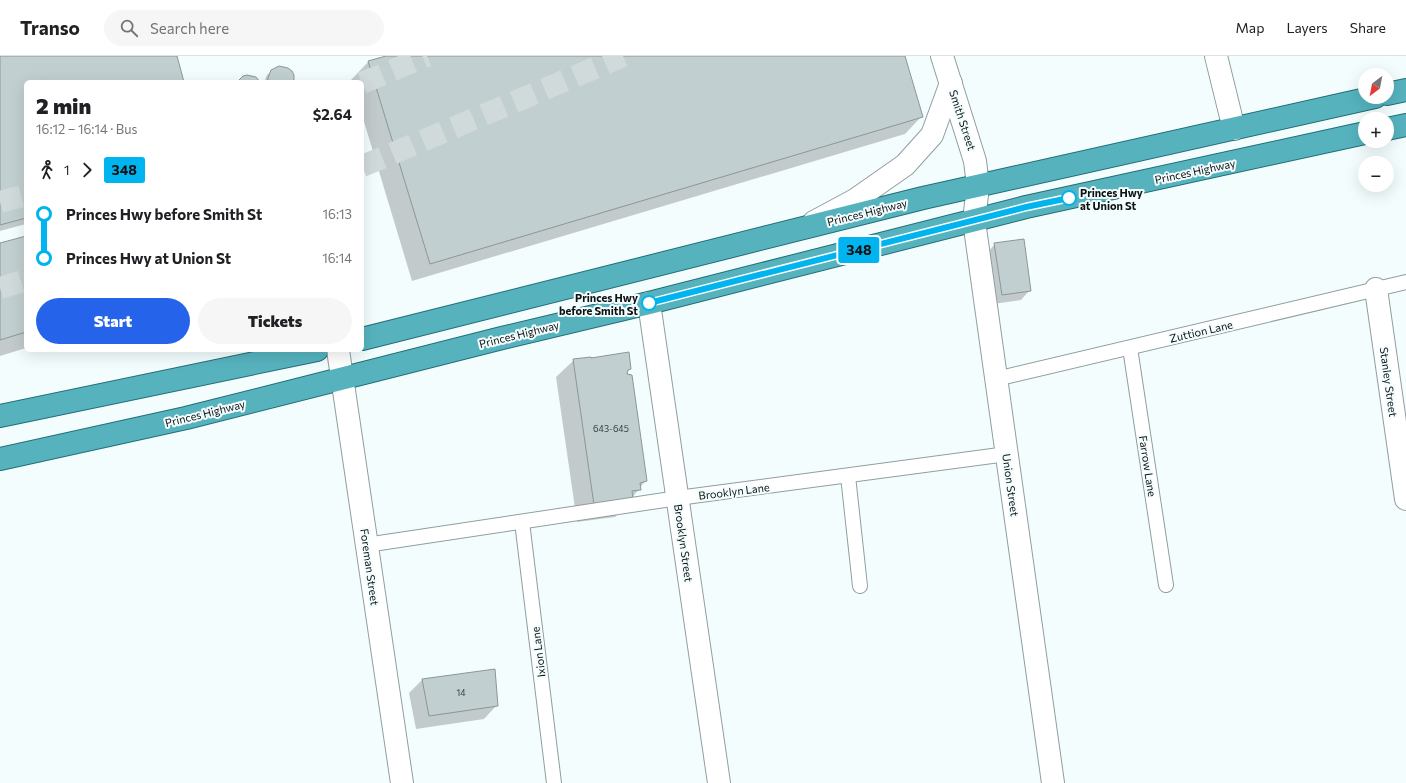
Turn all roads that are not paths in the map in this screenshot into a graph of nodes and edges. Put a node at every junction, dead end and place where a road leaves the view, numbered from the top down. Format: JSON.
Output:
{"nodes":[{"id":1,"x":942,"y":56,"type":"edge"},
{"id":2,"x":1216,"y":56,"type":"edge"},
{"id":3,"x":951,"y":83,"type":"junction"},
{"id":4,"x":1406,"y":90,"type":"edge"},
{"id":5,"x":1394,"y":93,"type":"edge"},
{"id":6,"x":1358,"y":101,"type":"edge"},
{"id":7,"x":1406,"y":125,"type":"edge"},
{"id":8,"x":1394,"y":128,"type":"edge"},
{"id":9,"x":1234,"y":129,"type":"junction"},
{"id":10,"x":1358,"y":135,"type":"edge"},
{"id":11,"x":978,"y":186,"type":"junction"},
{"id":12,"x":974,"y":221,"type":"junction"},
{"id":13,"x":801,"y":229,"type":"junction"},
{"id":14,"x":1406,"y":282,"type":"edge"},
{"id":15,"x":1376,"y":289,"type":"junction"},
{"id":16,"x":649,"y":303,"type":"junction"},
{"id":17,"x":364,"y":338,"type":"edge"},
{"id":18,"x":1130,"y":348,"type":"junction"},
{"id":19,"x":307,"y":352,"type":"edge"},
{"id":20,"x":338,"y":352,"type":"edge"},
{"id":21,"x":342,"y":379,"type":"junction"},
{"id":22,"x":996,"y":379,"type":"junction"},
{"id":23,"x":0,"y":416,"type":"edge"},
{"id":24,"x":1007,"y":454,"type":"junction"},
{"id":25,"x":0,"y":459,"type":"edge"},
{"id":26,"x":848,"y":476,"type":"junction"},
{"id":27,"x":678,"y":498,"type":"junction"},
{"id":28,"x":1406,"y":499,"type":"edge"},
{"id":29,"x":522,"y":522,"type":"junction"},
{"id":30,"x":366,"y":545,"type":"junction"},
{"id":31,"x":1166,"y":584,"type":"dead end"},
{"id":32,"x":860,"y":586,"type":"dead end"},
{"id":33,"x":402,"y":783,"type":"edge"},
{"id":34,"x":554,"y":783,"type":"edge"},
{"id":35,"x":719,"y":783,"type":"edge"},
{"id":36,"x":1053,"y":783,"type":"edge"}],
"edges":[{"from":1,"to":3,"type":"street","name":"Smith Street"},
{"from":2,"to":9,"type":"street"},
{"from":3,"to":11,"type":"street","name":"Smith Street"},
{"from":3,"to":13,"type":"street"},
{"from":4,"to":5,"type":"highway"},
{"from":6,"to":9,"type":"highway","name":"Princes Highway"},
{"from":7,"to":8,"type":"highway"},
{"from":9,"to":11,"type":"highway","name":"Princes Highway"},
{"from":10,"to":12,"type":"highway","name":"Princes Highway"},
{"from":11,"to":12,"type":"street","name":"Union Street"},
{"from":11,"to":13,"type":"highway","name":"Princes Highway"},
{"from":12,"to":16,"type":"highway","name":"Princes Highway"},
{"from":12,"to":22,"type":"street","name":"Union Street"},
{"from":13,"to":17,"type":"highway","name":"Princes Highway"},
{"from":14,"to":15,"type":"lane","name":"Zuttion Lane"},
{"from":15,"to":18,"type":"lane","name":"Zuttion Lane"},
{"from":15,"to":28,"type":"street","name":"Stanley Street"},
{"from":16,"to":21,"type":"highway","name":"Princes Highway"},
{"from":16,"to":27,"type":"street","name":"Brooklyn Street"},
{"from":18,"to":22,"type":"lane","name":"Zuttion Lane"},
{"from":18,"to":31,"type":"lane","name":"Farrow Lane"},
{"from":19,"to":23,"type":"highway"},
{"from":20,"to":21,"type":"street","name":"Foreman Street"},
{"from":21,"to":25,"type":"highway","name":"Princes Highway"},
{"from":21,"to":30,"type":"street","name":"Foreman Street"},
{"from":22,"to":24,"type":"street","name":"Union Street"},
{"from":24,"to":26,"type":"lane","name":"Brooklyn Lane"},
{"from":24,"to":36,"type":"street","name":"Union Street"},
{"from":26,"to":27,"type":"lane","name":"Brooklyn Lane"},
{"from":26,"to":32,"type":"lane"},
{"from":27,"to":29,"type":"lane","name":"Brooklyn Lane"},
{"from":27,"to":35,"type":"street","name":"Brooklyn Street"},
{"from":29,"to":30,"type":"lane","name":"Brooklyn Lane"},
{"from":29,"to":34,"type":"lane","name":"Ixion Lane"},
{"from":30,"to":33,"type":"street","name":"Foreman Street"}]}
